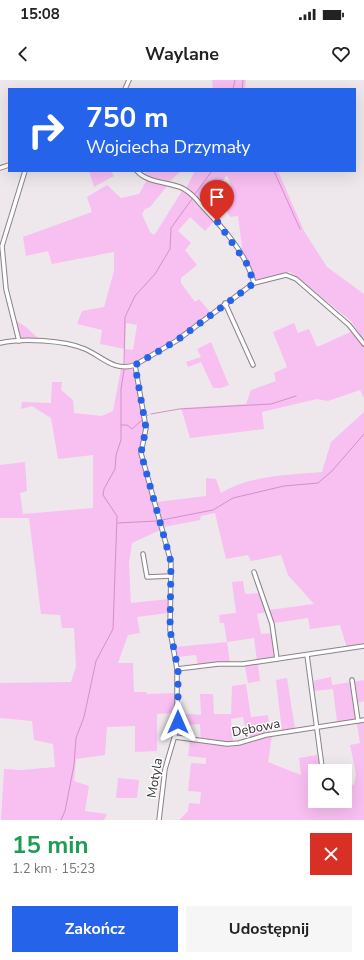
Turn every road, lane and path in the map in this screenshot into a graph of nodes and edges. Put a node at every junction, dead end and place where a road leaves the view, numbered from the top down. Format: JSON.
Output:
{"nodes":[{"id":1,"x":25,"y":172,"type":"edge"},
{"id":2,"x":138,"y":172,"type":"edge"},
{"id":3,"x":254,"y":283,"type":"junction"},
{"id":4,"x":225,"y":303,"type":"junction"},
{"id":5,"x":19,"y":340,"type":"junction"},
{"id":6,"x":0,"y":343,"type":"edge"},
{"id":7,"x":364,"y":344,"type":"edge"},
{"id":8,"x":135,"y":365,"type":"junction"},
{"id":9,"x":253,"y":365,"type":"dead end"},
{"id":10,"x":143,"y":554,"type":"dead end"},
{"id":11,"x":254,"y":572,"type":"dead end"},
{"id":12,"x":171,"y":576,"type":"junction"},
{"id":13,"x":364,"y":646,"type":"edge"},
{"id":14,"x":307,"y":656,"type":"junction"},
{"id":15,"x":277,"y":659,"type":"junction"},
{"id":16,"x":178,"y":669,"type":"junction"},
{"id":17,"x":352,"y":680,"type":"dead end"},
{"id":18,"x":364,"y":720,"type":"edge"},
{"id":19,"x":358,"y":721,"type":"junction"},
{"id":20,"x":316,"y":728,"type":"junction"},
{"id":21,"x":175,"y":737,"type":"junction"},
{"id":22,"x":322,"y":764,"type":"edge"},
{"id":23,"x":159,"y":820,"type":"edge"}],
"edges":[{"from":1,"to":5,"type":"street"},
{"from":2,"to":3,"type":"street"},
{"from":3,"to":4,"type":"street"},
{"from":3,"to":7,"type":"street"},
{"from":4,"to":8,"type":"street"},
{"from":4,"to":9,"type":"street"},
{"from":5,"to":6,"type":"street"},
{"from":5,"to":8,"type":"street"},
{"from":8,"to":12,"type":"street","name":"Motyla"},
{"from":10,"to":12,"type":"street"},
{"from":11,"to":15,"type":"street"},
{"from":12,"to":16,"type":"street","name":"Motyla"},
{"from":13,"to":14,"type":"street"},
{"from":14,"to":15,"type":"street"},
{"from":14,"to":20,"type":"street"},
{"from":15,"to":16,"type":"street"},
{"from":16,"to":21,"type":"street","name":"Motyla"},
{"from":17,"to":19,"type":"street"},
{"from":18,"to":19,"type":"street","name":"Dębowa"},
{"from":19,"to":20,"type":"street","name":"Dębowa"},
{"from":20,"to":21,"type":"street","name":"Dębowa"},
{"from":20,"to":22,"type":"street"},
{"from":21,"to":23,"type":"street","name":"Motyla"}]}
